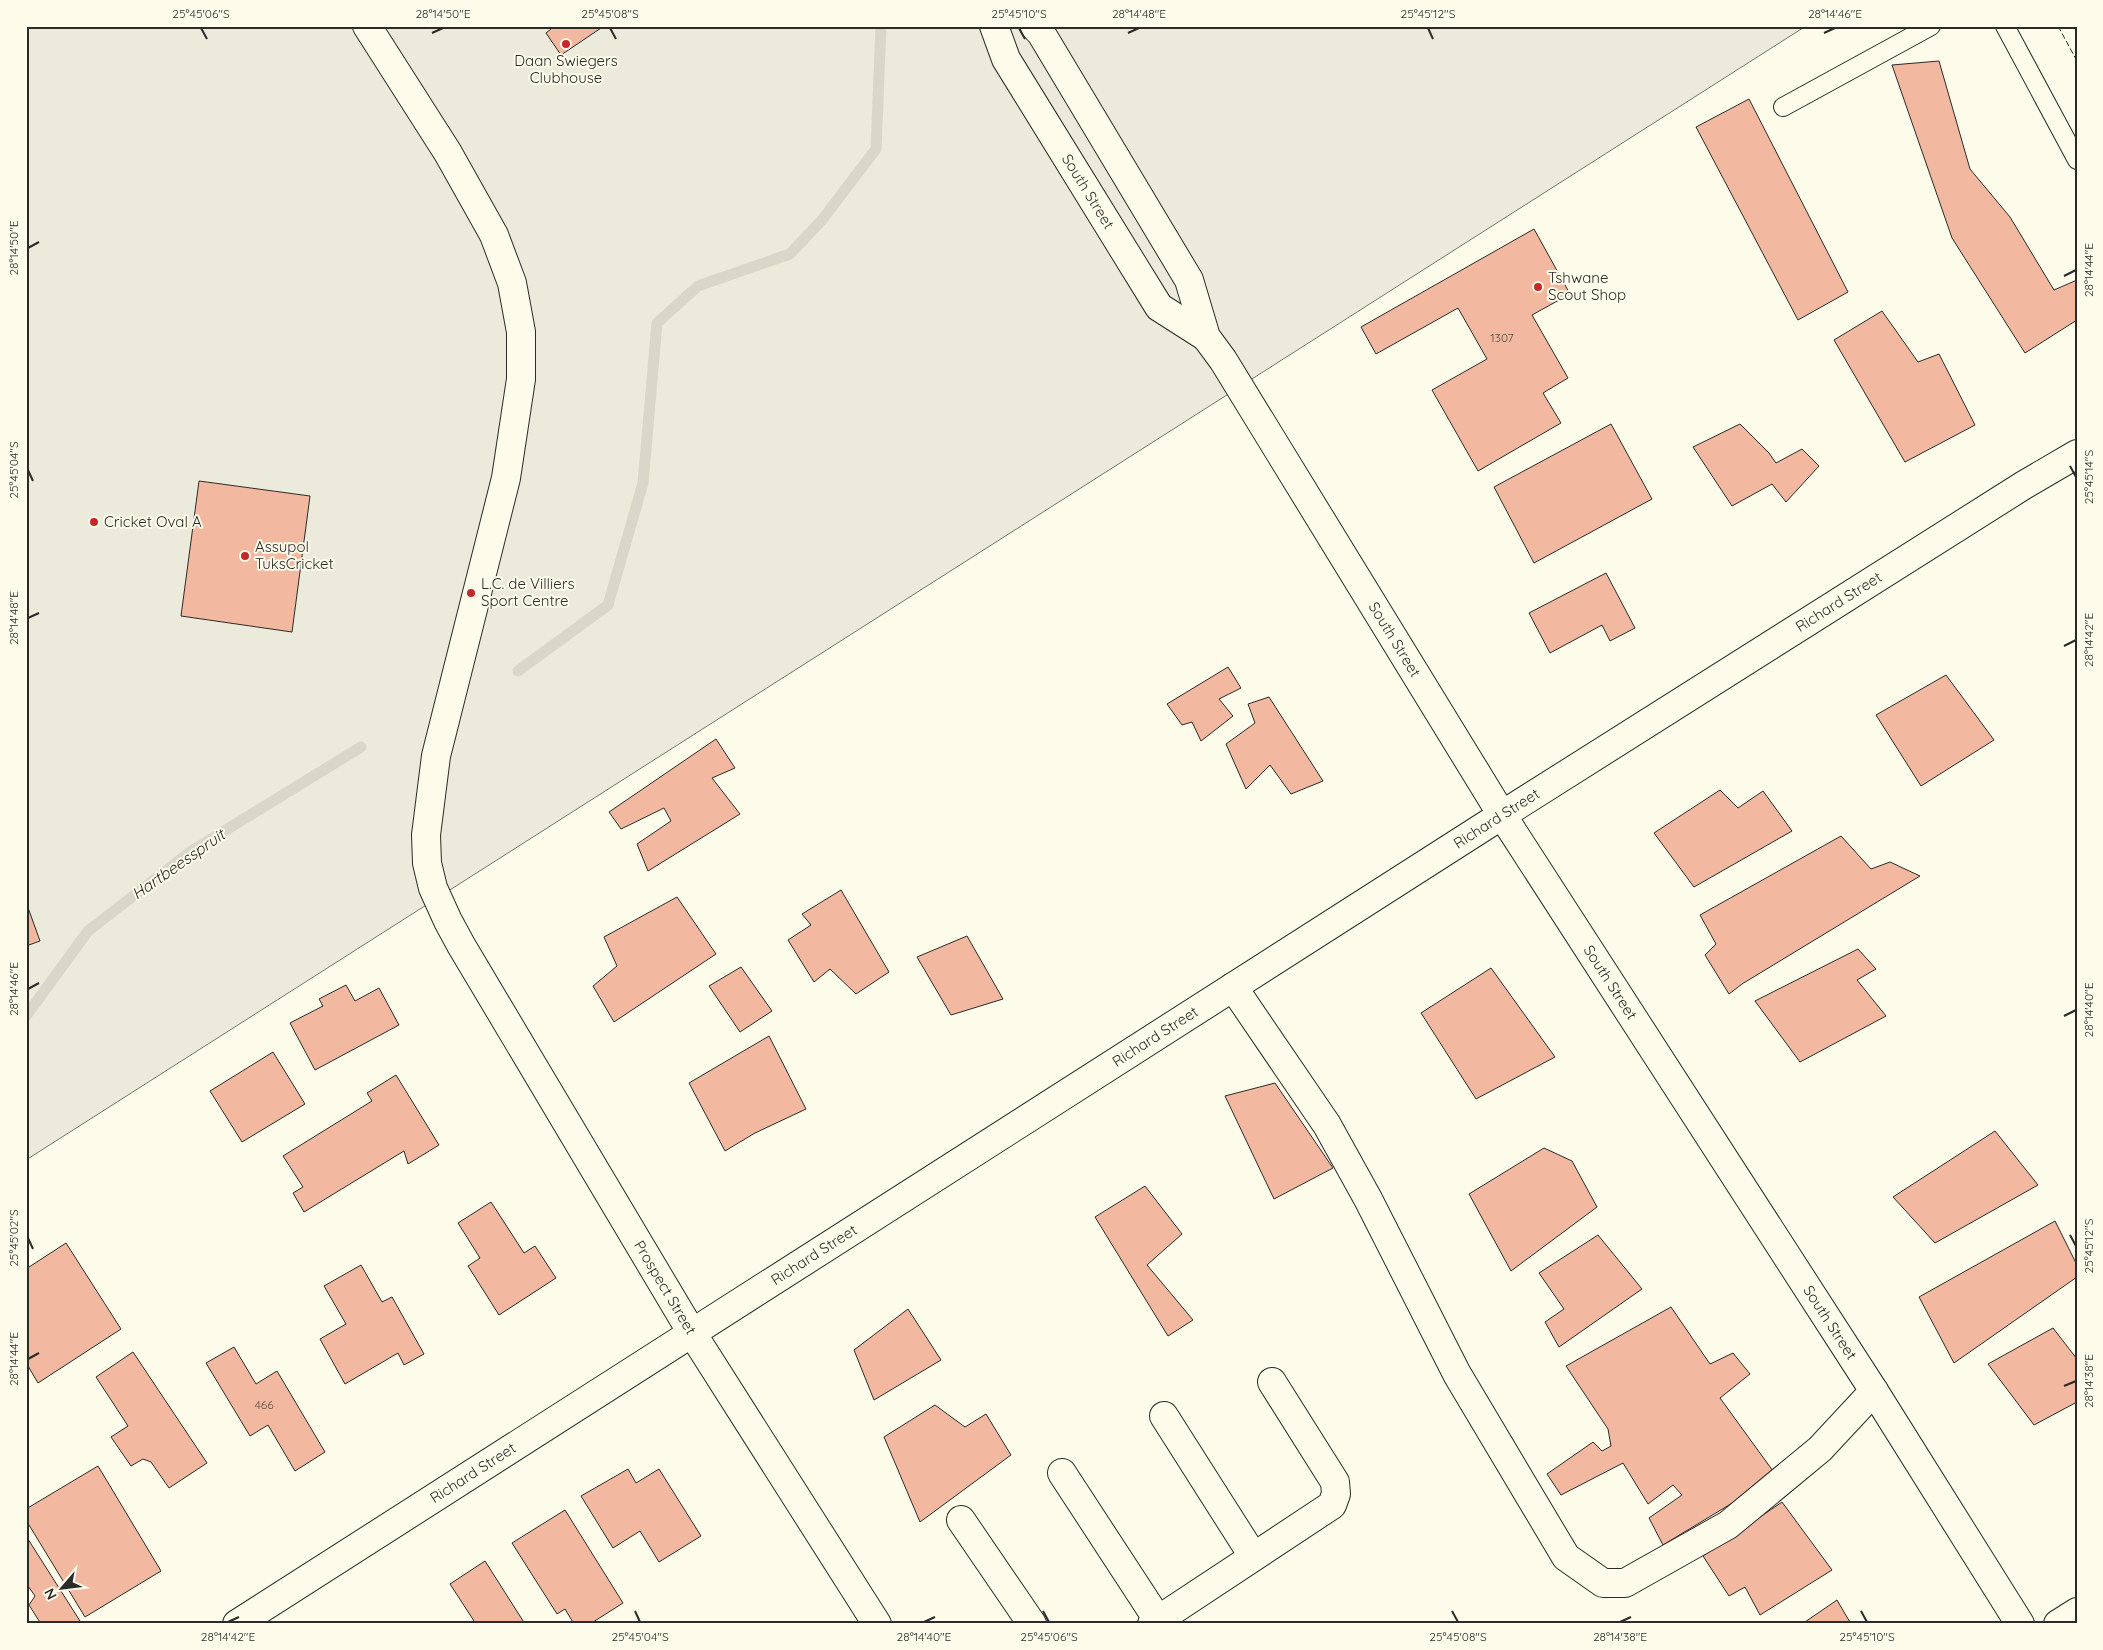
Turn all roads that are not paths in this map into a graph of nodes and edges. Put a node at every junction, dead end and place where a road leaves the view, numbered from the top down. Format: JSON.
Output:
{"nodes":[{"id":1,"x":367,"y":26,"type":"edge"},
{"id":2,"x":994,"y":26,"type":"edge"},
{"id":3,"x":1034,"y":26,"type":"edge"},
{"id":4,"x":1931,"y":26,"type":"edge"},
{"id":5,"x":2005,"y":26,"type":"edge"},
{"id":6,"x":1783,"y":107,"type":"dead end"},
{"id":7,"x":2077,"y":160,"type":"edge"},
{"id":8,"x":1206,"y":337,"type":"junction"},
{"id":9,"x":2077,"y":454,"type":"edge"},
{"id":10,"x":1502,"y":815,"type":"junction"},
{"id":11,"x":1233,"y":987,"type":"junction"},
{"id":12,"x":692,"y":1333,"type":"junction"},
{"id":13,"x":1272,"y":1382,"type":"dead end"},
{"id":14,"x":1874,"y":1391,"type":"junction"},
{"id":15,"x":1164,"y":1416,"type":"dead end"},
{"id":16,"x":1062,"y":1473,"type":"dead end"},
{"id":17,"x":961,"y":1520,"type":"dead end"},
{"id":18,"x":1254,"y":1556,"type":"junction"},
{"id":19,"x":2077,"y":1612,"type":"edge"},
{"id":20,"x":1155,"y":1622,"type":"edge"},
{"id":21,"x":237,"y":1624,"type":"edge"},
{"id":22,"x":877,"y":1624,"type":"edge"},
{"id":23,"x":1032,"y":1624,"type":"edge"},
{"id":24,"x":2020,"y":1624,"type":"edge"},
{"id":25,"x":2058,"y":1624,"type":"edge"}],
"edges":[{"from":1,"to":12,"type":"street","name":"Prospect Street"},
{"from":2,"to":8,"type":"street","name":"South Street"},
{"from":3,"to":8,"type":"street","name":"South Street"},
{"from":4,"to":6,"type":"lane"},
{"from":5,"to":7,"type":"lane"},
{"from":8,"to":10,"type":"street","name":"South Street"},
{"from":9,"to":10,"type":"street","name":"Richard Street"},
{"from":10,"to":11,"type":"street","name":"Richard Street"},
{"from":10,"to":14,"type":"street","name":"South Street"},
{"from":11,"to":12,"type":"street","name":"Richard Street"},
{"from":11,"to":14,"type":"street"},
{"from":12,"to":21,"type":"street","name":"Richard Street"},
{"from":12,"to":22,"type":"street","name":"Prospect Street"},
{"from":13,"to":18,"type":"street"},
{"from":14,"to":24,"type":"street","name":"South Street"},
{"from":15,"to":18,"type":"street"},
{"from":16,"to":20,"type":"street"},
{"from":17,"to":23,"type":"street"},
{"from":18,"to":20,"type":"street"},
{"from":19,"to":25,"type":"street"}]}
